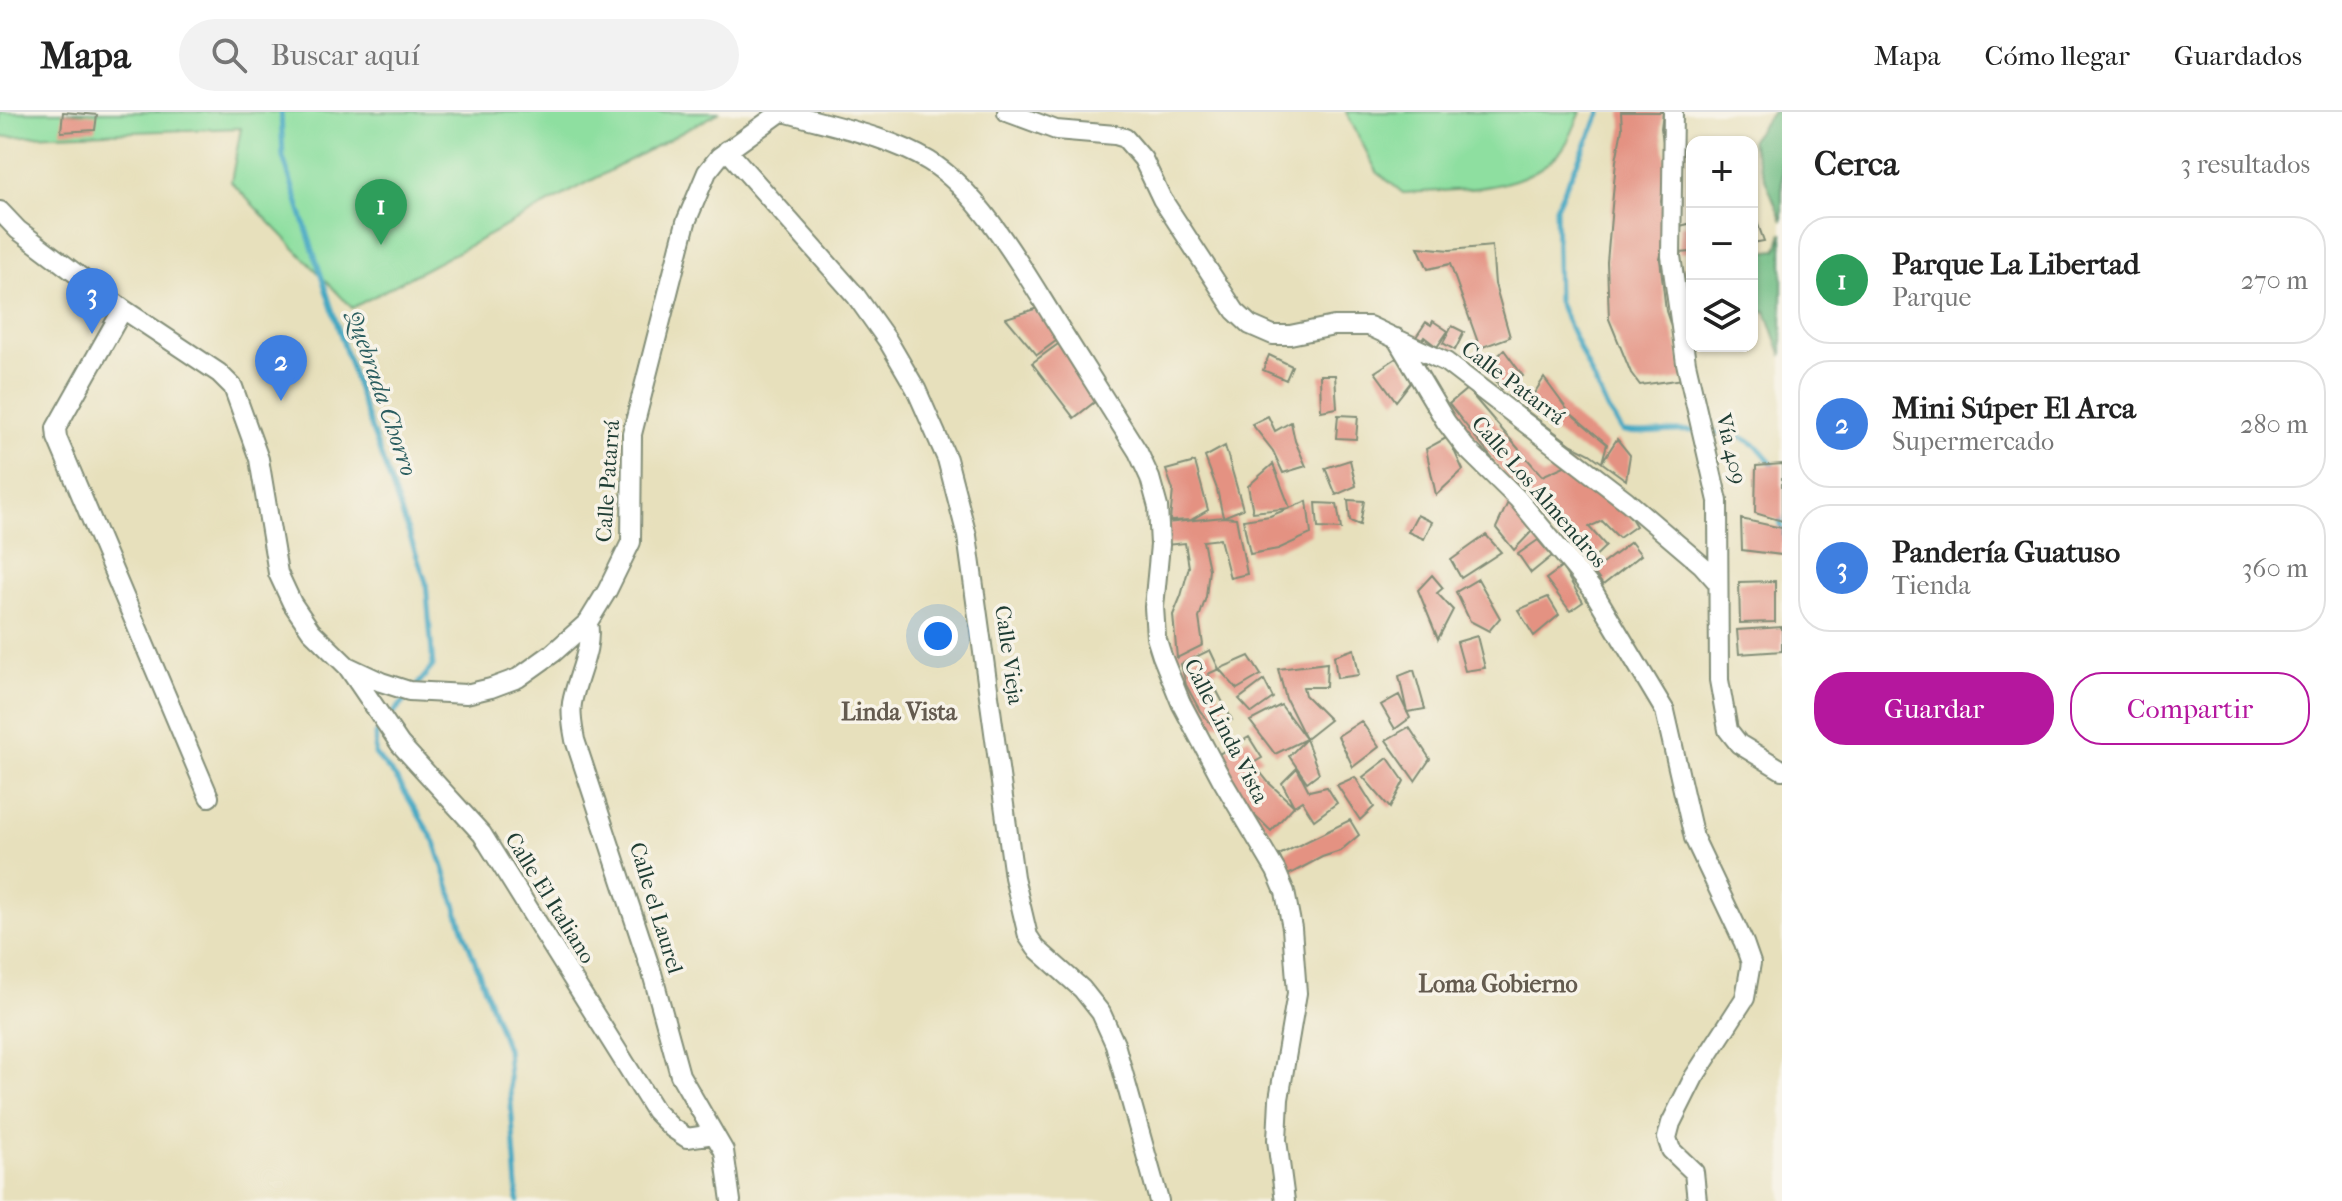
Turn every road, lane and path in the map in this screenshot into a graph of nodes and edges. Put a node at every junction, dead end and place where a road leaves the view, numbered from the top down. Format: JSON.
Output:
{"nodes":[{"id":1,"x":783,"y":112,"type":"edge"},
{"id":2,"x":1007,"y":112,"type":"edge"},
{"id":3,"x":1673,"y":112,"type":"edge"},
{"id":4,"x":727,"y":150,"type":"junction"},
{"id":5,"x":0,"y":211,"type":"edge"},
{"id":6,"x":123,"y":309,"type":"junction"},
{"id":7,"x":1396,"y":338,"type":"junction"},
{"id":8,"x":1718,"y":583,"type":"junction"},
{"id":9,"x":588,"y":622,"type":"junction"},
{"id":10,"x":347,"y":666,"type":"junction"},
{"id":11,"x":1782,"y":770,"type":"edge"},
{"id":12,"x":209,"y":797,"type":"dead end"},
{"id":13,"x":714,"y":1134,"type":"junction"},
{"id":14,"x":731,"y":1201,"type":"edge"},
{"id":15,"x":1159,"y":1201,"type":"edge"},
{"id":16,"x":1285,"y":1201,"type":"edge"},
{"id":17,"x":1697,"y":1201,"type":"edge"}],
"edges":[{"from":1,"to":4,"type":"street","name":"Calle Patarrá"},
{"from":1,"to":16,"type":"street","name":"Calle Linda Vista"},
{"from":2,"to":7,"type":"street","name":"Calle Patarrá"},
{"from":3,"to":8,"type":"street","name":"Vía 409"},
{"from":4,"to":9,"type":"street","name":"Calle Patarrá"},
{"from":4,"to":15,"type":"street","name":"Calle Vieja"},
{"from":5,"to":6,"type":"street"},
{"from":6,"to":10,"type":"street"},
{"from":6,"to":12,"type":"street"},
{"from":7,"to":8,"type":"street","name":"Calle Patarrá"},
{"from":7,"to":17,"type":"street","name":"Calle Los Almendros"},
{"from":8,"to":11,"type":"street","name":"Vía 409"},
{"from":9,"to":10,"type":"street","name":"Calle Patarrá"},
{"from":9,"to":13,"type":"street","name":"Calle el Laurel"},
{"from":10,"to":13,"type":"street","name":"Calle El Italiano"},
{"from":13,"to":14,"type":"street","name":"Calle el Laurel"}]}
